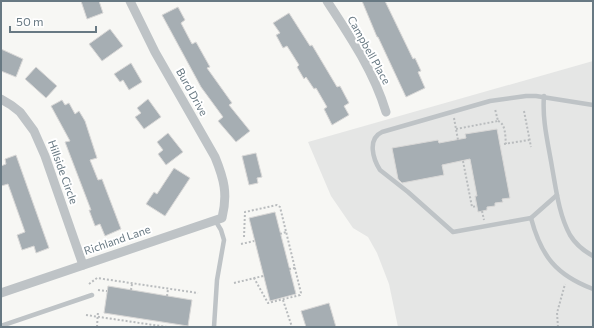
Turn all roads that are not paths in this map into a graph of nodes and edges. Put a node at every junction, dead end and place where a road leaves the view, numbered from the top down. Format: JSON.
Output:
{"nodes":[{"id":1,"x":130,"y":1,"type":"edge"},
{"id":2,"x":327,"y":1,"type":"edge"},
{"id":3,"x":544,"y":96,"type":"junction"},
{"id":4,"x":1,"y":99,"type":"edge"},
{"id":5,"x":593,"y":104,"type":"edge"},
{"id":6,"x":386,"y":112,"type":"dead end"},
{"id":7,"x":557,"y":195,"type":"junction"},
{"id":8,"x":531,"y":218,"type":"junction"},
{"id":9,"x":215,"y":220,"type":"junction"},
{"id":10,"x":593,"y":256,"type":"edge"},
{"id":11,"x":83,"y":265,"type":"junction"},
{"id":12,"x":593,"y":290,"type":"edge"},
{"id":13,"x":93,"y":292,"type":"road end"},
{"id":14,"x":1,"y":293,"type":"edge"},
{"id":15,"x":1,"y":326,"type":"edge"},
{"id":16,"x":214,"y":327,"type":"edge"}],
"edges":[{"from":1,"to":9,"type":"street","name":"Burd Drive"},
{"from":2,"to":6,"type":"street","name":"Campbell Place"},
{"from":3,"to":5,"type":"lane"},
{"from":3,"to":7,"type":"lane"},
{"from":3,"to":8,"type":"lane"},
{"from":4,"to":11,"type":"street","name":"Hillside Circle"},
{"from":7,"to":8,"type":"lane"},
{"from":7,"to":10,"type":"lane"},
{"from":8,"to":12,"type":"lane"},
{"from":9,"to":11,"type":"street","name":"Richland Lane"},
{"from":9,"to":16,"type":"lane"},
{"from":11,"to":14,"type":"street","name":"Richland Lane"},
{"from":13,"to":15,"type":"lane"}]}
